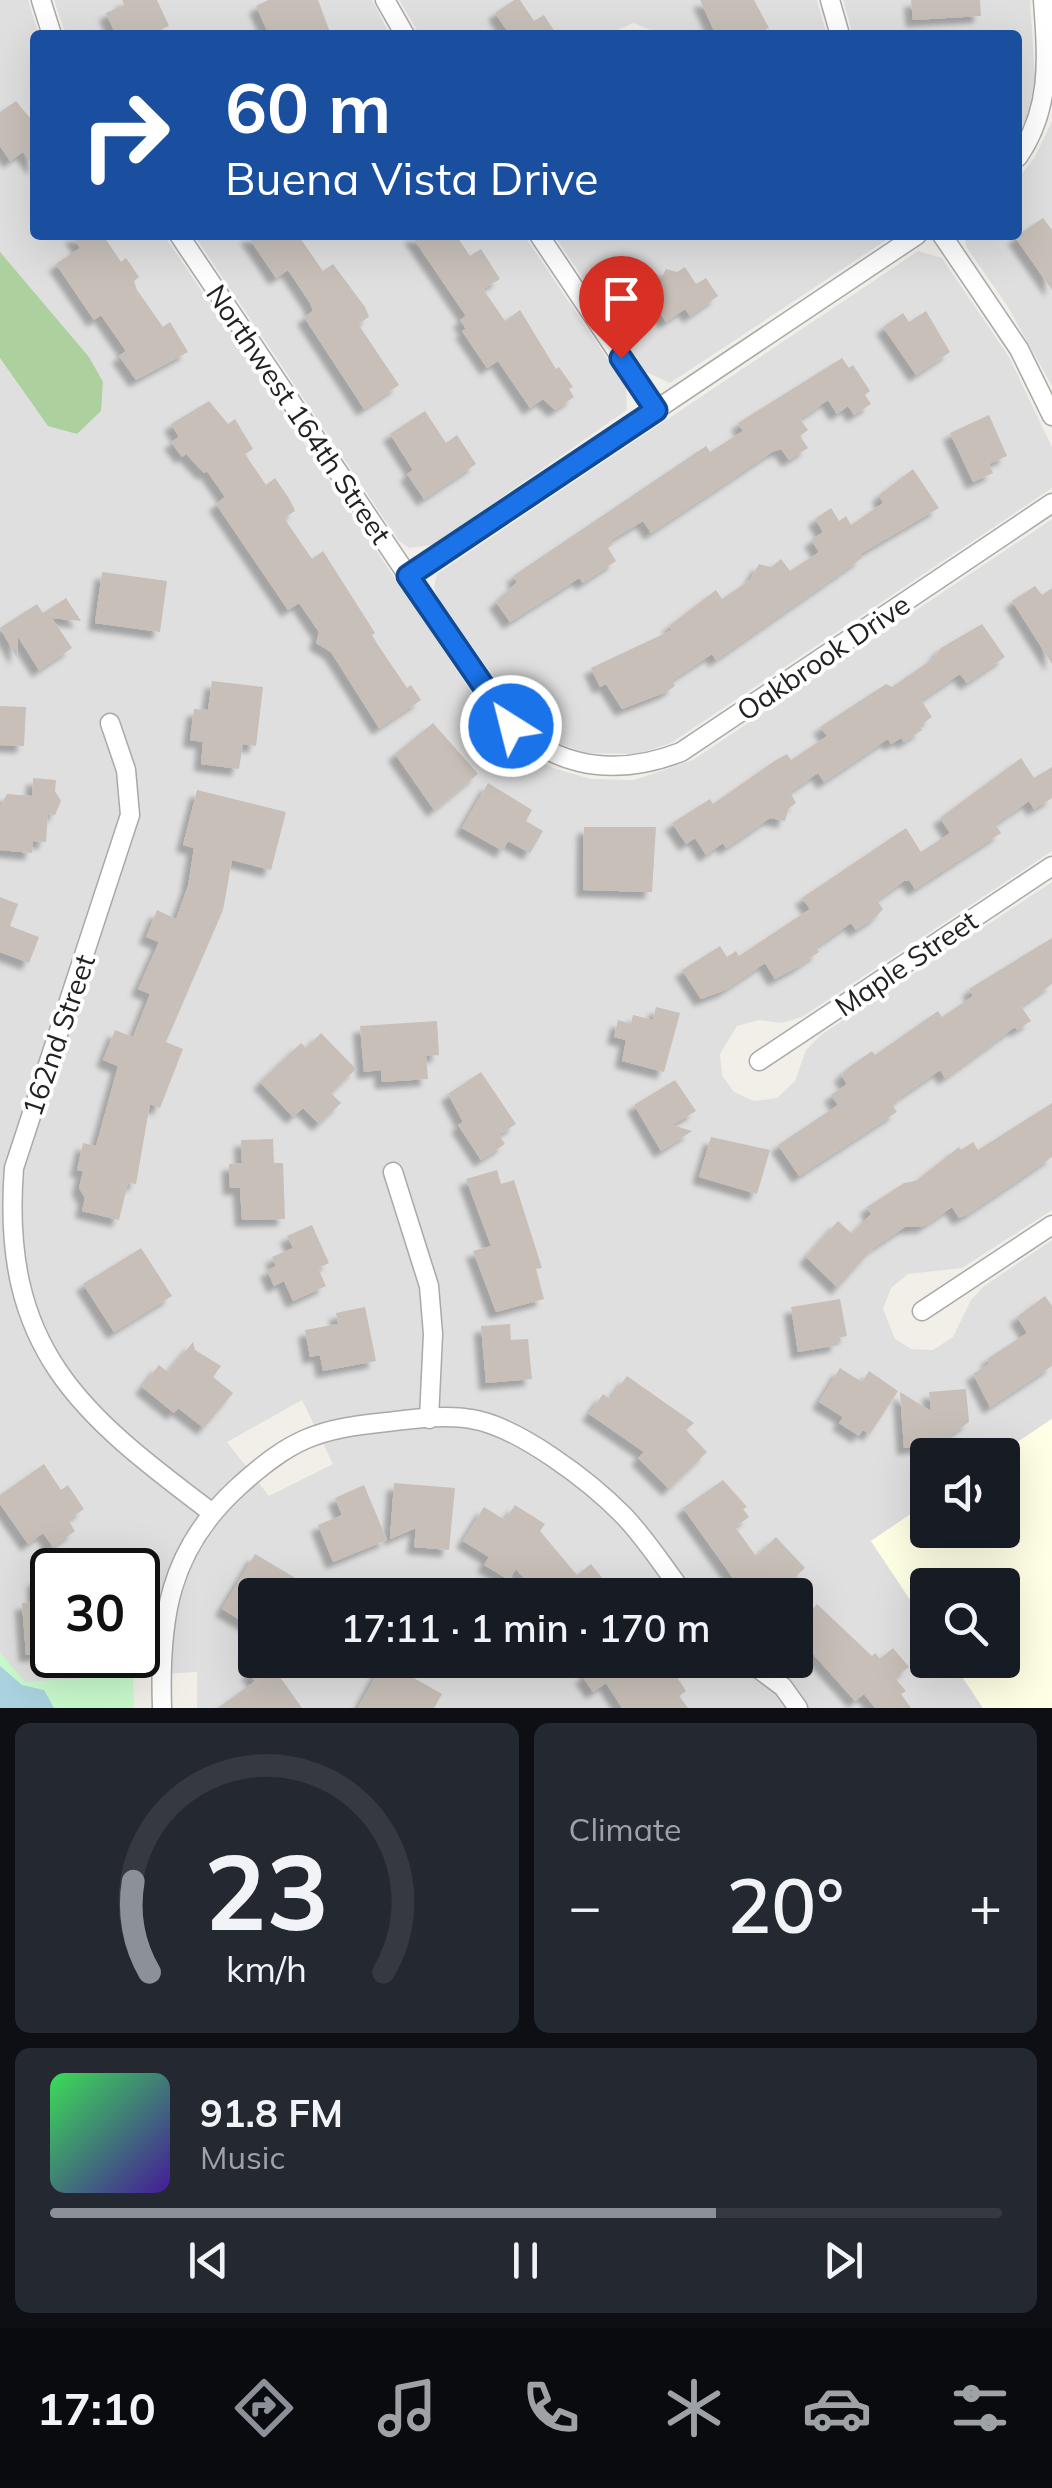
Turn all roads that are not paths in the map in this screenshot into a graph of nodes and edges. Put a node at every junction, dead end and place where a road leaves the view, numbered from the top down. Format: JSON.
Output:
{"nodes":[{"id":1,"x":41,"y":0,"type":"edge"},
{"id":2,"x":385,"y":0,"type":"edge"},
{"id":3,"x":830,"y":0,"type":"edge"},
{"id":4,"x":1043,"y":0,"type":"edge"},
{"id":5,"x":50,"y":30,"type":"edge"},
{"id":6,"x":401,"y":30,"type":"edge"},
{"id":7,"x":839,"y":30,"type":"edge"},
{"id":8,"x":1022,"y":150,"type":"edge"},
{"id":9,"x":182,"y":240,"type":"edge"},
{"id":10,"x":542,"y":240,"type":"edge"},
{"id":11,"x":909,"y":240,"type":"edge"},
{"id":12,"x":945,"y":240,"type":"edge"},
{"id":13,"x":656,"y":410,"type":"junction"},
{"id":14,"x":1052,"y":416,"type":"edge"},
{"id":15,"x":1052,"y":504,"type":"edge"},
{"id":16,"x":408,"y":576,"type":"junction"},
{"id":17,"x":110,"y":723,"type":"dead end"},
{"id":18,"x":578,"y":763,"type":"joint"},
{"id":19,"x":1052,"y":866,"type":"edge"},
{"id":20,"x":759,"y":1061,"type":"dead end"},
{"id":21,"x":392,"y":1172,"type":"dead end"},
{"id":22,"x":1052,"y":1225,"type":"edge"},
{"id":23,"x":5,"y":1269,"type":"edge"},
{"id":24,"x":922,"y":1312,"type":"dead end"},
{"id":25,"x":428,"y":1419,"type":"junction"},
{"id":26,"x":211,"y":1512,"type":"junction"},
{"id":27,"x":672,"y":1578,"type":"edge"},
{"id":28,"x":771,"y":1678,"type":"edge"},
{"id":29,"x":162,"y":1708,"type":"edge"},
{"id":30,"x":798,"y":1708,"type":"edge"}],
"edges":[{"from":1,"to":5,"type":"street"},
{"from":2,"to":6,"type":"street"},
{"from":3,"to":7,"type":"street"},
{"from":4,"to":8,"type":"street"},
{"from":9,"to":16,"type":"street","name":"Northwest 164th Street"},
{"from":10,"to":13,"type":"street"},
{"from":11,"to":13,"type":"street"},
{"from":12,"to":14,"type":"street"},
{"from":13,"to":16,"type":"street"},
{"from":15,"to":18,"type":"street","name":"Oakbrook Drive"},
{"from":16,"to":18,"type":"street","name":"Northwest 164th Street"},
{"from":17,"to":23,"type":"street","name":"162nd Street"},
{"from":19,"to":20,"type":"street","name":"Maple Street"},
{"from":21,"to":25,"type":"street"},
{"from":22,"to":24,"type":"street"},
{"from":23,"to":26,"type":"street","name":"162nd Street"},
{"from":25,"to":26,"type":"street"},
{"from":25,"to":27,"type":"street"},
{"from":26,"to":29,"type":"street"},
{"from":28,"to":30,"type":"street"}]}
